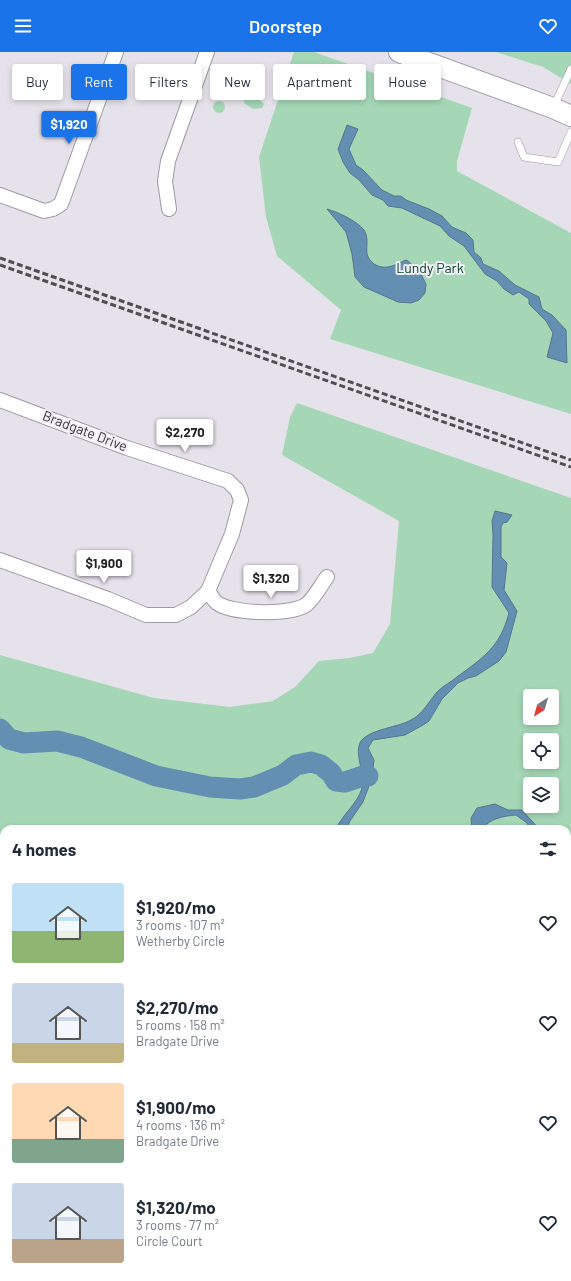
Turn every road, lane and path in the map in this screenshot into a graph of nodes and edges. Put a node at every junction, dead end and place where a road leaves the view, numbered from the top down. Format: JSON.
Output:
{"nodes":[{"id":1,"x":116,"y":52,"type":"edge"},
{"id":2,"x":400,"y":52,"type":"edge"},
{"id":3,"x":204,"y":53,"type":"edge"},
{"id":4,"x":571,"y":69,"type":"edge"},
{"id":5,"x":553,"y":108,"type":"junction"},
{"id":6,"x":571,"y":116,"type":"edge"},
{"id":7,"x":571,"y":132,"type":"edge"},
{"id":8,"x":518,"y":142,"type":"dead end"},
{"id":9,"x":0,"y":196,"type":"edge"},
{"id":10,"x":169,"y":209,"type":"dead end"},
{"id":11,"x":0,"y":400,"type":"edge"},
{"id":12,"x":0,"y":560,"type":"edge"},
{"id":13,"x":327,"y":577,"type":"dead end"},
{"id":14,"x":208,"y":591,"type":"junction"}],
"edges":[{"from":1,"to":9,"type":"street"},
{"from":2,"to":5,"type":"main road"},
{"from":3,"to":10,"type":"street"},
{"from":4,"to":5,"type":"lane"},
{"from":5,"to":6,"type":"main road"},
{"from":7,"to":8,"type":"lane"},
{"from":11,"to":14,"type":"street","name":"Bradgate Drive"},
{"from":12,"to":14,"type":"street","name":"Bradgate Drive"},
{"from":13,"to":14,"type":"street"}]}
